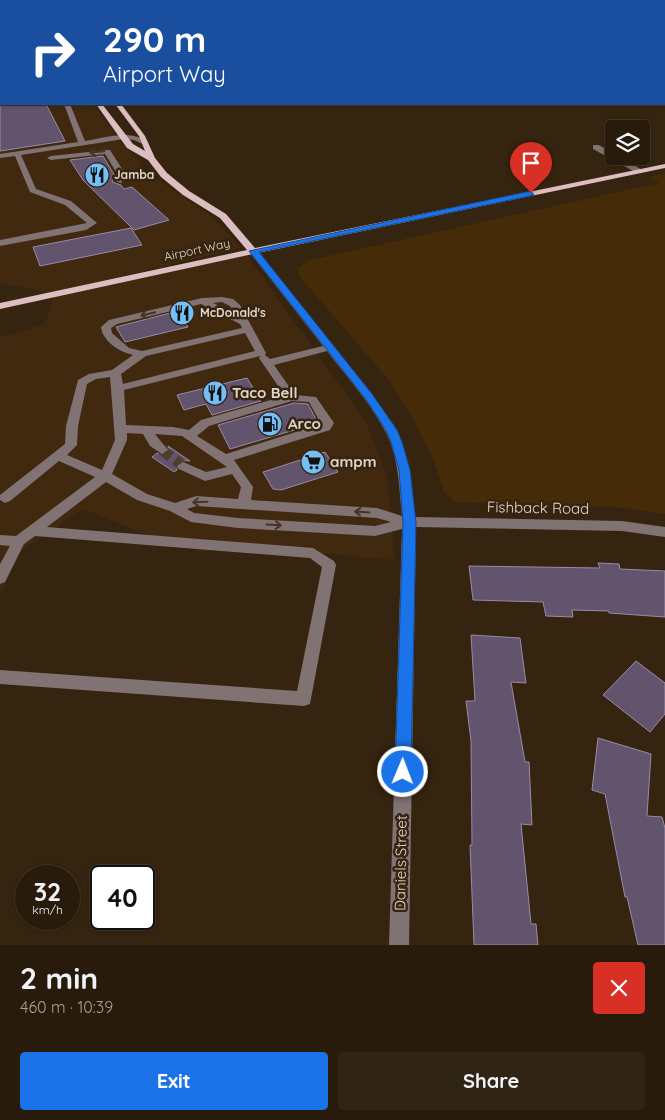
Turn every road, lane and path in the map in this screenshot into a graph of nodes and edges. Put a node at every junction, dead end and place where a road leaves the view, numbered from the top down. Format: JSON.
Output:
{"nodes":[{"id":1,"x":67,"y":105,"type":"edge"},
{"id":2,"x":100,"y":105,"type":"edge"},
{"id":3,"x":119,"y":105,"type":"edge"},
{"id":4,"x":124,"y":137,"type":"junction"},
{"id":5,"x":145,"y":143,"type":"junction"},
{"id":6,"x":82,"y":144,"type":"junction"},
{"id":7,"x":596,"y":147,"type":"dead end"},
{"id":8,"x":18,"y":153,"type":"junction"},
{"id":9,"x":0,"y":156,"type":"edge"},
{"id":10,"x":51,"y":158,"type":"dead end"},
{"id":11,"x":151,"y":158,"type":"junction"},
{"id":12,"x":665,"y":166,"type":"edge"},
{"id":13,"x":640,"y":171,"type":"junction"},
{"id":14,"x":118,"y":182,"type":"dead end"},
{"id":15,"x":0,"y":243,"type":"edge"},
{"id":16,"x":253,"y":251,"type":"junction"},
{"id":17,"x":0,"y":306,"type":"edge"},
{"id":18,"x":246,"y":326,"type":"junction"},
{"id":19,"x":330,"y":347,"type":"junction"},
{"id":20,"x":261,"y":352,"type":"junction"},
{"id":21,"x":142,"y":354,"type":"junction"},
{"id":22,"x":268,"y":363,"type":"junction"},
{"id":23,"x":115,"y":374,"type":"junction"},
{"id":24,"x":118,"y":388,"type":"junction"},
{"id":25,"x":292,"y":398,"type":"junction"},
{"id":26,"x":121,"y":429,"type":"junction"},
{"id":27,"x":147,"y":430,"type":"junction"},
{"id":28,"x":190,"y":436,"type":"junction"},
{"id":29,"x":162,"y":450,"type":"tunnel mouth"},
{"id":30,"x":57,"y":456,"type":"junction"},
{"id":31,"x":224,"y":459,"type":"junction"},
{"id":32,"x":183,"y":466,"type":"tunnel mouth"},
{"id":33,"x":236,"y":469,"type":"junction"},
{"id":34,"x":105,"y":476,"type":"junction"},
{"id":35,"x":5,"y":498,"type":"dead end"},
{"id":36,"x":244,"y":504,"type":"junction"},
{"id":37,"x":176,"y":508,"type":"junction"},
{"id":38,"x":410,"y":522,"type":"junction"},
{"id":39,"x":238,"y":523,"type":"junction"},
{"id":40,"x":35,"y":531,"type":"junction"},
{"id":41,"x":665,"y":532,"type":"edge"},
{"id":42,"x":0,"y":540,"type":"edge"},
{"id":43,"x":19,"y":541,"type":"junction"},
{"id":44,"x":232,"y":546,"type":"junction"},
{"id":45,"x":0,"y":578,"type":"edge"},
{"id":46,"x":0,"y":677,"type":"edge"},
{"id":47,"x":399,"y":945,"type":"edge"}],
"edges":[{"from":1,"to":6,"type":"street"},
{"from":2,"to":4,"type":"main road","name":"Daniels Street"},
{"from":3,"to":5,"type":"main road","name":"Daniels Street"},
{"from":4,"to":5,"type":"street"},
{"from":4,"to":6,"type":"street"},
{"from":4,"to":11,"type":"main road","name":"Daniels Street"},
{"from":5,"to":11,"type":"main road","name":"Daniels Street"},
{"from":6,"to":8,"type":"street"},
{"from":7,"to":13,"type":"street"},
{"from":8,"to":9,"type":"street"},
{"from":8,"to":15,"type":"street"},
{"from":14,"to":10,"type":"street","one_way":true},
{"from":11,"to":16,"type":"main road","name":"Daniels Street"},
{"from":12,"to":13,"type":"main road","name":"Airport Way"},
{"from":13,"to":16,"type":"main road","name":"Airport Way"},
{"from":16,"to":17,"type":"main road","name":"Airport Way"},
{"from":16,"to":19,"type":"street","name":"Daniels Street"},
{"from":18,"to":20,"type":"street"},
{"from":18,"to":21,"type":"street"},
{"from":18,"to":21,"type":"street","one_way":true},
{"from":19,"to":22,"type":"street"},
{"from":19,"to":38,"type":"street","name":"Daniels Street"},
{"from":20,"to":22,"type":"street"},
{"from":20,"to":24,"type":"street"},
{"from":21,"to":23,"type":"street"},
{"from":22,"to":25,"type":"street"},
{"from":23,"to":24,"type":"street"},
{"from":23,"to":30,"type":"street"},
{"from":24,"to":26,"type":"street"},
{"from":25,"to":28,"type":"street"},
{"from":25,"to":31,"type":"street"},
{"from":26,"to":27,"type":"street"},
{"from":26,"to":34,"type":"street"},
{"from":27,"to":28,"type":"street"},
{"from":27,"to":29,"type":"street"},
{"from":28,"to":31,"type":"street"},
{"from":30,"to":34,"type":"street","name":"Fishback Road"},
{"from":30,"to":35,"type":"street"},
{"from":31,"to":33,"type":"street"},
{"from":32,"to":33,"type":"street"},
{"from":33,"to":36,"type":"street"},
{"from":34,"to":37,"type":"street","name":"Fishback Road"},
{"from":34,"to":40,"type":"street"},
{"from":36,"to":37,"type":"street","name":"Fishback Road","one_way":true},
{"from":38,"to":36,"type":"street","name":"Fishback Road","one_way":true},
{"from":37,"to":39,"type":"street","name":"Fishback Road"},
{"from":39,"to":38,"type":"street","name":"Fishback Road","one_way":true},
{"from":38,"to":41,"type":"street","name":"Fishback Road"},
{"from":38,"to":47,"type":"street","name":"Daniels Street"},
{"from":39,"to":44,"type":"street"},
{"from":40,"to":43,"type":"street"},
{"from":40,"to":44,"type":"street"},
{"from":42,"to":43,"type":"street"},
{"from":43,"to":45,"type":"street"},
{"from":44,"to":46,"type":"street"}]}
